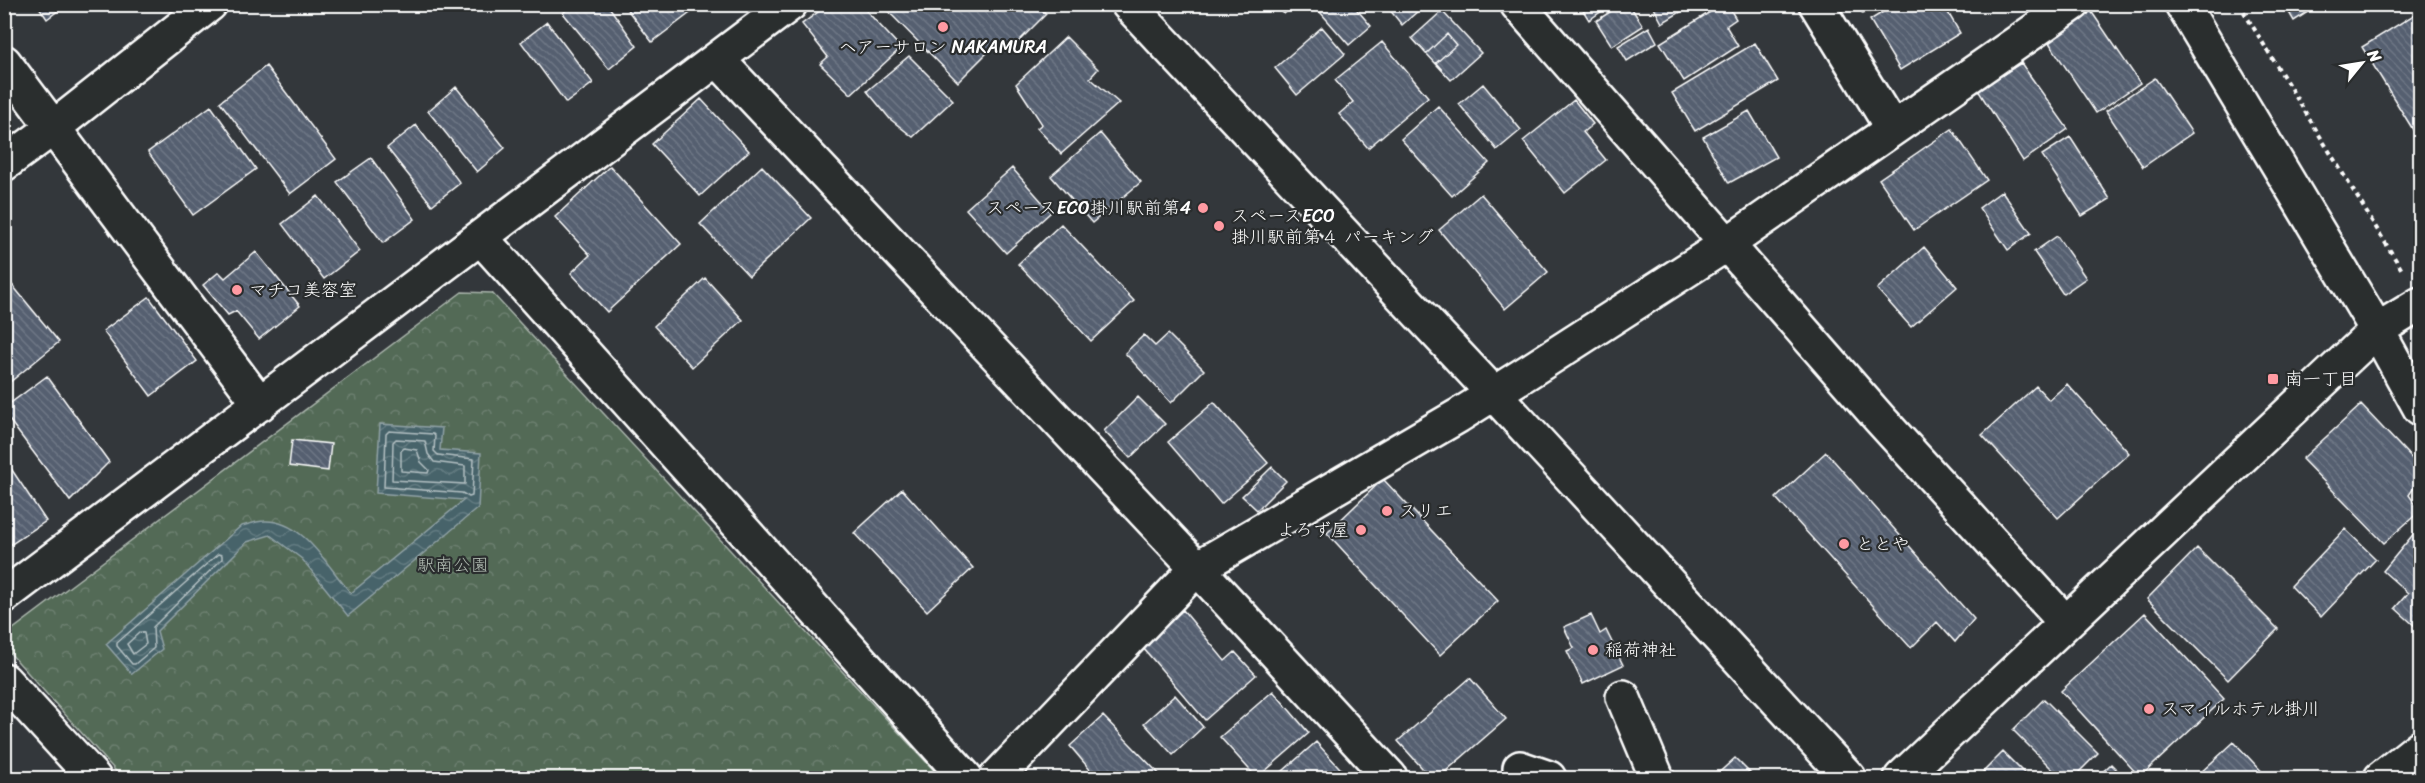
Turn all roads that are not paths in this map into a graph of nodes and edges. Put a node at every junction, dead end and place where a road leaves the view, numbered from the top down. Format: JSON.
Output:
{"nodes":[{"id":1,"x":210,"y":4,"type":"edge"},
{"id":2,"x":790,"y":4,"type":"edge"},
{"id":3,"x":1128,"y":4,"type":"edge"},
{"id":4,"x":1517,"y":4,"type":"edge"},
{"id":5,"x":1816,"y":4,"type":"edge"},
{"id":6,"x":2073,"y":4,"type":"edge"},
{"id":7,"x":2182,"y":4,"type":"edge"},
{"id":8,"x":717,"y":59,"type":"junction"},
{"id":9,"x":4,"y":62,"type":"edge"},
{"id":10,"x":53,"y":128,"type":"junction"},
{"id":11,"x":1892,"y":128,"type":"junction"},
{"id":12,"x":4,"y":164,"type":"edge"},
{"id":13,"x":481,"y":238,"type":"junction"},
{"id":14,"x":1726,"y":244,"type":"junction"},
{"id":15,"x":2421,"y":304,"type":"edge"},
{"id":16,"x":2377,"y":330,"type":"junction"},
{"id":17,"x":1494,"y":394,"type":"junction"},
{"id":18,"x":260,"y":404,"type":"junction"},
{"id":19,"x":2421,"y":408,"type":"edge"},
{"id":20,"x":1197,"y":568,"type":"junction"},
{"id":21,"x":4,"y":596,"type":"edge"},
{"id":22,"x":2065,"y":622,"type":"junction"},
{"id":23,"x":4,"y":680,"type":"edge"},
{"id":24,"x":1623,"y":697,"type":"dead end"},
{"id":25,"x":2421,"y":747,"type":"edge"},
{"id":26,"x":94,"y":778,"type":"edge"},
{"id":27,"x":966,"y":778,"type":"edge"},
{"id":28,"x":996,"y":778,"type":"edge"},
{"id":29,"x":1388,"y":778,"type":"edge"},
{"id":30,"x":1657,"y":778,"type":"edge"},
{"id":31,"x":1850,"y":778,"type":"edge"},
{"id":32,"x":1901,"y":778,"type":"edge"},
{"id":33,"x":2381,"y":778,"type":"edge"}],
"edges":[{"from":1,"to":10,"type":"street"},
{"from":2,"to":8,"type":"street"},
{"from":3,"to":17,"type":"street"},
{"from":4,"to":14,"type":"street"},
{"from":5,"to":11,"type":"street"},
{"from":6,"to":11,"type":"street"},
{"from":7,"to":16,"type":"street"},
{"from":8,"to":13,"type":"street"},
{"from":8,"to":20,"type":"street"},
{"from":9,"to":10,"type":"street"},
{"from":10,"to":12,"type":"street"},
{"from":10,"to":18,"type":"street"},
{"from":11,"to":14,"type":"street"},
{"from":13,"to":18,"type":"street"},
{"from":13,"to":27,"type":"street"},
{"from":14,"to":17,"type":"street"},
{"from":14,"to":22,"type":"street"},
{"from":15,"to":16,"type":"street"},
{"from":16,"to":19,"type":"street"},
{"from":16,"to":22,"type":"street"},
{"from":17,"to":20,"type":"street"},
{"from":17,"to":31,"type":"street"},
{"from":18,"to":21,"type":"street"},
{"from":20,"to":28,"type":"street"},
{"from":20,"to":29,"type":"street"},
{"from":22,"to":32,"type":"street"},
{"from":23,"to":26,"type":"street"},
{"from":24,"to":30,"type":"street"},
{"from":25,"to":33,"type":"street"}]}
